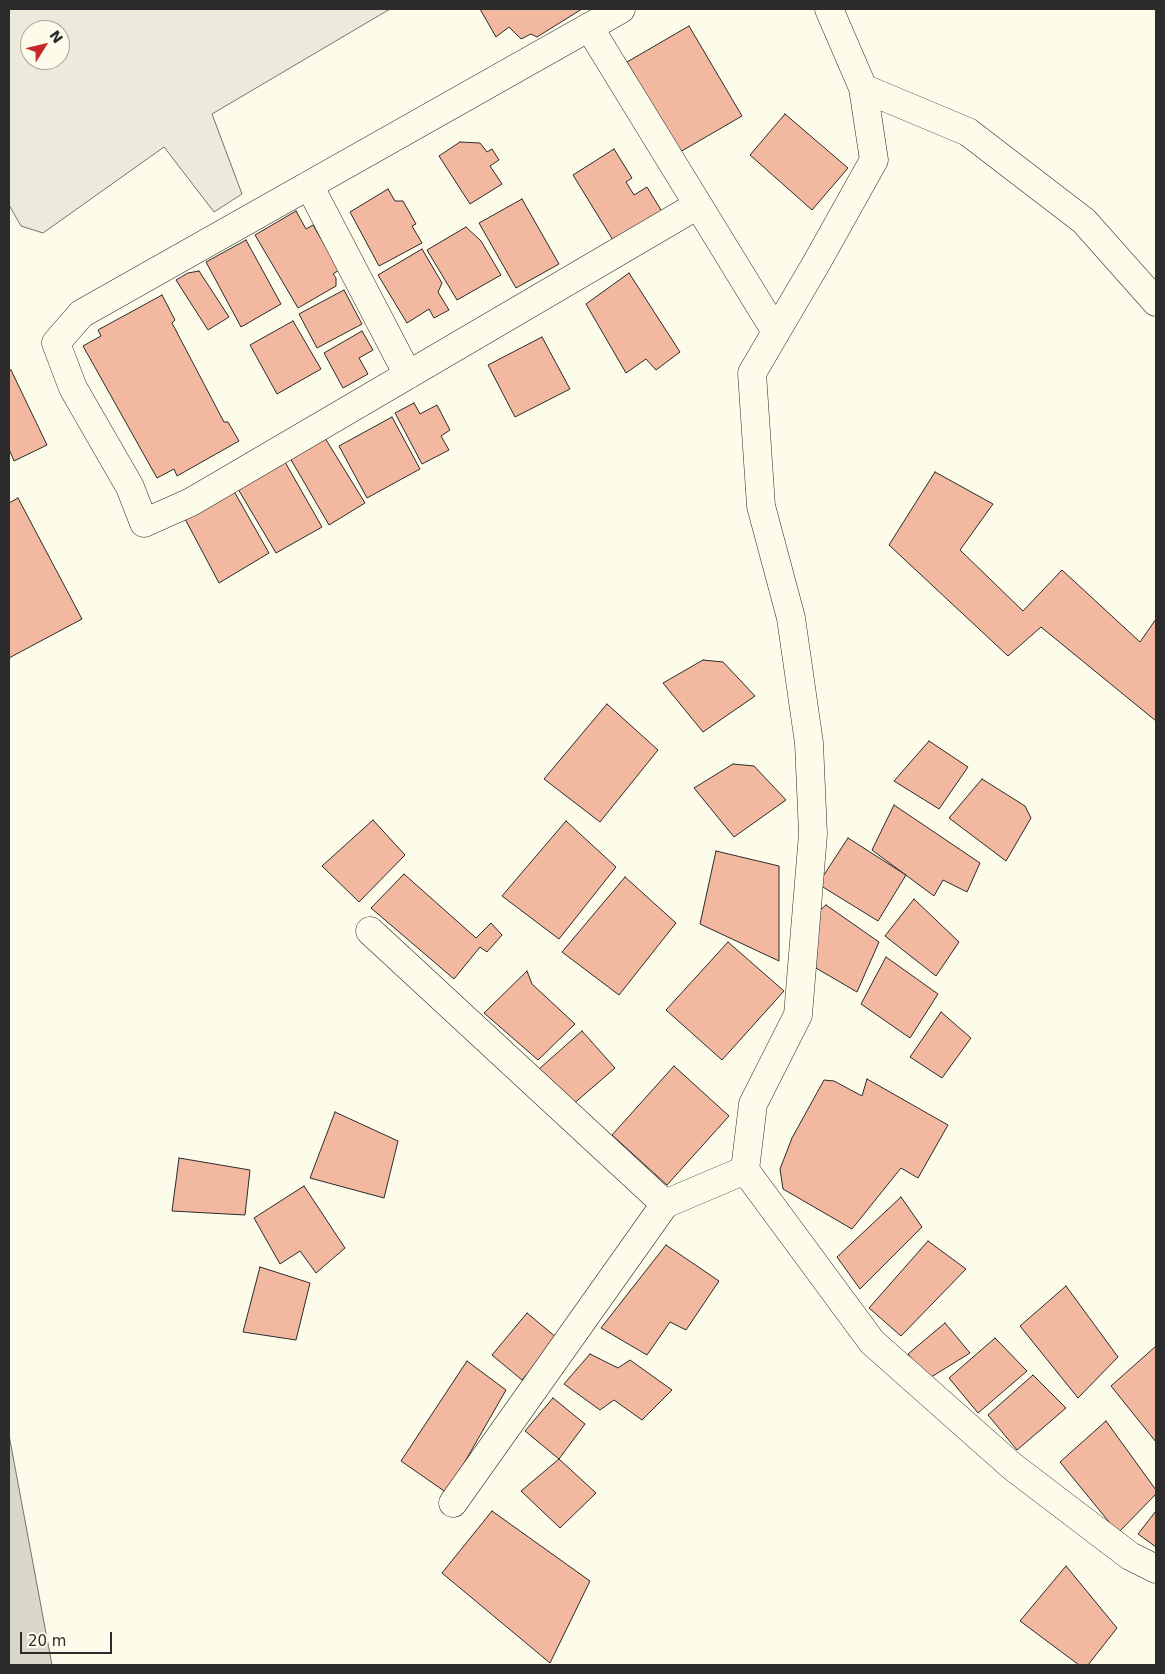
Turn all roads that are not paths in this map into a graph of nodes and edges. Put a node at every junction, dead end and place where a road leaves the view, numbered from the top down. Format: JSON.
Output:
{"nodes":[{"id":1,"x":621,"y":9,"type":"edge"},
{"id":2,"x":829,"y":9,"type":"edge"},
{"id":3,"x":589,"y":27,"type":"junction"},
{"id":4,"x":863,"y":88,"type":"junction"},
{"id":5,"x":310,"y":185,"type":"junction"},
{"id":6,"x":698,"y":205,"type":"junction"},
{"id":7,"x":1156,"y":302,"type":"edge"},
{"id":8,"x":776,"y":332,"type":"junction"},
{"id":9,"x":408,"y":375,"type":"junction"},
{"id":10,"x":370,"y":931,"type":"dead end"},
{"id":11,"x":745,"y":1170,"type":"junction"},
{"id":12,"x":665,"y":1204,"type":"junction"},
{"id":13,"x":453,"y":1503,"type":"dead end"},
{"id":14,"x":1156,"y":1569,"type":"edge"}],
"edges":[{"from":1,"to":3,"type":"street"},
{"from":2,"to":4,"type":"street"},
{"from":3,"to":5,"type":"street"},
{"from":3,"to":6,"type":"street"},
{"from":4,"to":7,"type":"street"},
{"from":4,"to":8,"type":"street"},
{"from":5,"to":9,"type":"street"},
{"from":5,"to":9,"type":"street"},
{"from":6,"to":8,"type":"street"},
{"from":6,"to":9,"type":"street"},
{"from":8,"to":11,"type":"street"},
{"from":10,"to":12,"type":"street"},
{"from":11,"to":12,"type":"street"},
{"from":11,"to":14,"type":"street"},
{"from":12,"to":13,"type":"street"}]}
